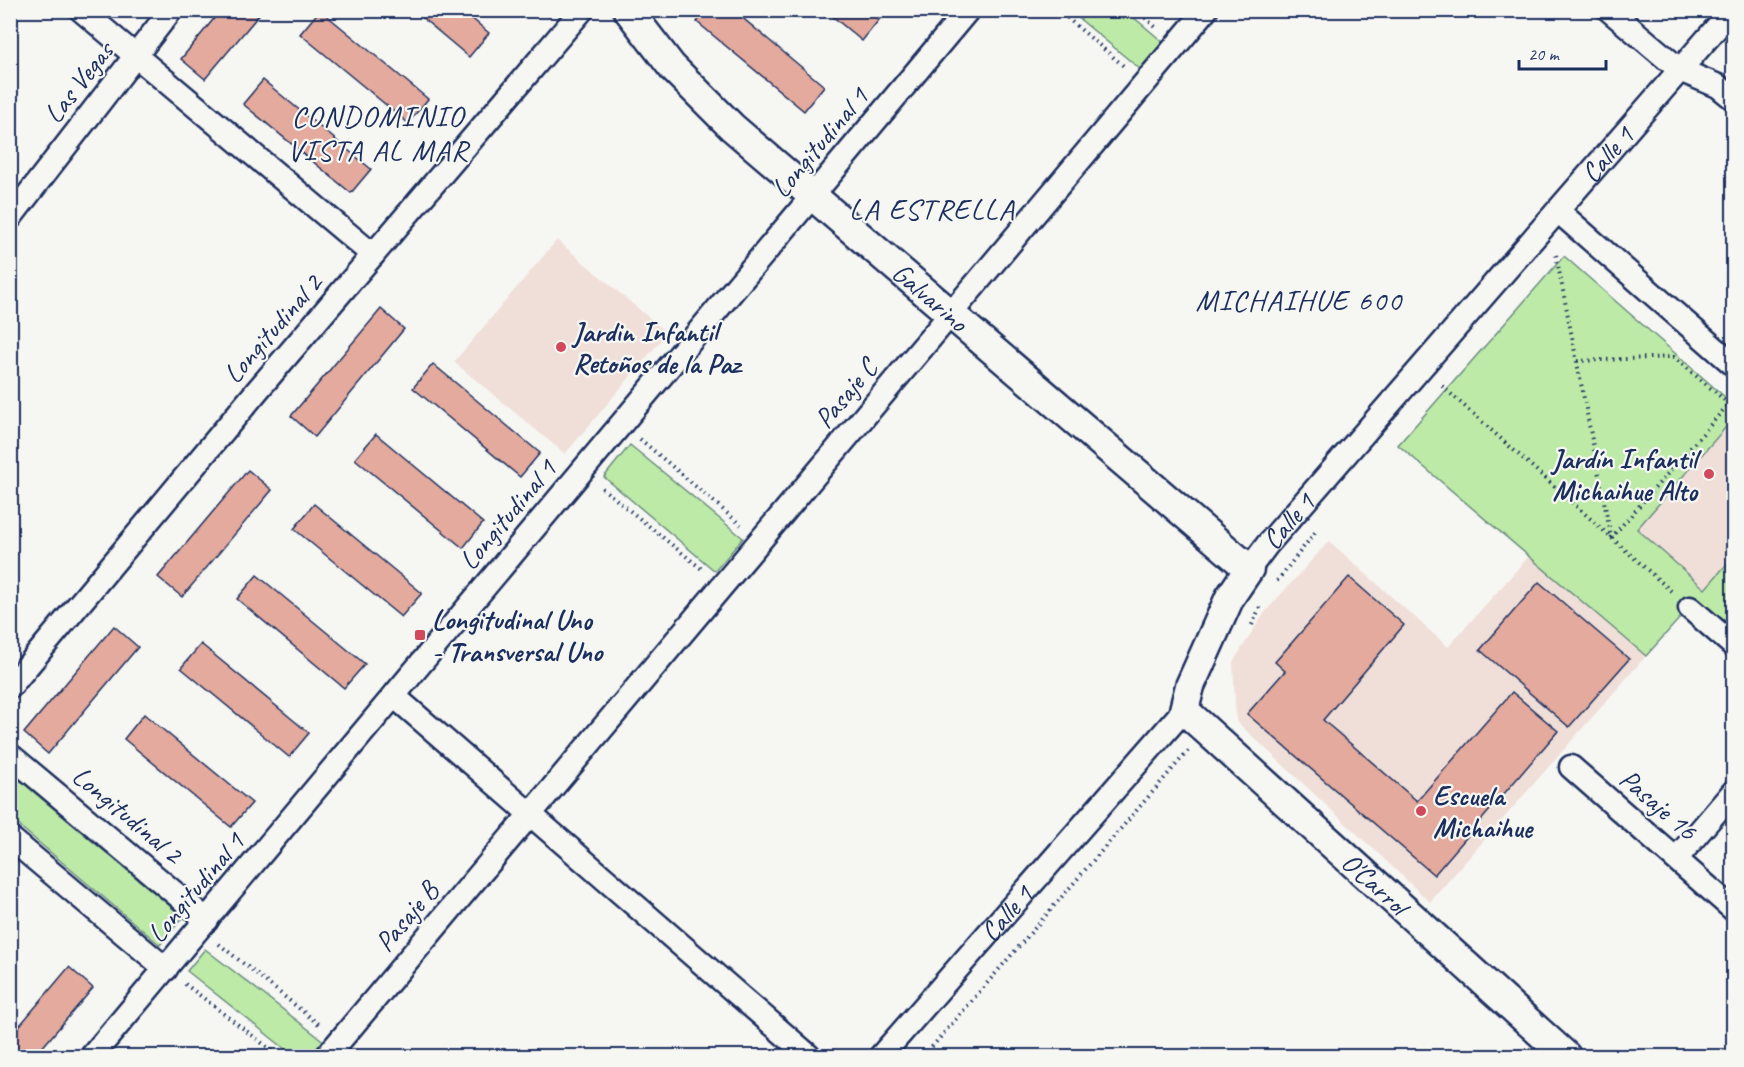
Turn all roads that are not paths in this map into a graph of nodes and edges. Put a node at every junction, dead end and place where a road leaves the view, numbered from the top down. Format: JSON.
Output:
{"nodes":[{"id":1,"x":81,"y":10,"type":"edge"},
{"id":2,"x":171,"y":10,"type":"edge"},
{"id":3,"x":582,"y":10,"type":"edge"},
{"id":4,"x":628,"y":10,"type":"edge"},
{"id":5,"x":968,"y":10,"type":"edge"},
{"id":6,"x":1206,"y":10,"type":"edge"},
{"id":7,"x":1609,"y":10,"type":"edge"},
{"id":8,"x":1732,"y":10,"type":"edge"},
{"id":9,"x":136,"y":56,"type":"junction"},
{"id":10,"x":1680,"y":70,"type":"junction"},
{"id":11,"x":1734,"y":99,"type":"edge"},
{"id":12,"x":813,"y":196,"type":"junction"},
{"id":13,"x":1558,"y":211,"type":"junction"},
{"id":14,"x":10,"y":218,"type":"edge"},
{"id":15,"x":373,"y":255,"type":"junction"},
{"id":16,"x":952,"y":313,"type":"junction"},
{"id":17,"x":1734,"y":365,"type":"edge"},
{"id":18,"x":1249,"y":569,"type":"junction"},
{"id":19,"x":1689,"y":608,"type":"road end"},
{"id":20,"x":1734,"y":646,"type":"edge"},
{"id":21,"x":10,"y":687,"type":"edge"},
{"id":22,"x":394,"y":696,"type":"junction"},
{"id":23,"x":1184,"y":710,"type":"junction"},
{"id":24,"x":10,"y":755,"type":"edge"},
{"id":25,"x":1571,"y":767,"type":"dead end"},
{"id":26,"x":1734,"y":791,"type":"edge"},
{"id":27,"x":530,"y":814,"type":"junction"},
{"id":28,"x":10,"y":838,"type":"edge"},
{"id":29,"x":1676,"y":859,"type":"junction"},
{"id":30,"x":1734,"y":910,"type":"edge"},
{"id":31,"x":203,"y":924,"type":"junction"},
{"id":32,"x":166,"y":969,"type":"junction"},
{"id":33,"x":334,"y":1049,"type":"edge"},
{"id":34,"x":92,"y":1056,"type":"edge"},
{"id":35,"x":809,"y":1056,"type":"edge"},
{"id":36,"x":881,"y":1056,"type":"edge"},
{"id":37,"x":1566,"y":1056,"type":"edge"}],
"edges":[{"from":1,"to":9,"type":"street"},
{"from":2,"to":9,"type":"street","name":"Las Vegas"},
{"from":3,"to":15,"type":"street","name":"Longitudinal 2"},
{"from":4,"to":12,"type":"street","name":"Galvarino"},
{"from":5,"to":12,"type":"street","name":"Longitudinal 1"},
{"from":6,"to":16,"type":"street","name":"Pasaje C"},
{"from":7,"to":10,"type":"street"},
{"from":8,"to":10,"type":"street","name":"Calle 1"},
{"from":9,"to":14,"type":"street","name":"Las Vegas"},
{"from":9,"to":15,"type":"street"},
{"from":10,"to":11,"type":"street"},
{"from":10,"to":13,"type":"street","name":"Calle 1"},
{"from":12,"to":16,"type":"street","name":"Galvarino"},
{"from":12,"to":22,"type":"street","name":"Longitudinal 1"},
{"from":13,"to":17,"type":"street"},
{"from":13,"to":18,"type":"street","name":"Calle 1"},
{"from":15,"to":21,"type":"street","name":"Longitudinal 2"},
{"from":16,"to":18,"type":"street","name":"Galvarino"},
{"from":16,"to":27,"type":"street","name":"Pasaje C"},
{"from":18,"to":23,"type":"street","name":"Calle 1"},
{"from":19,"to":20,"type":"street"},
{"from":22,"to":27,"type":"street"},
{"from":22,"to":31,"type":"street","name":"Longitudinal 1"},
{"from":23,"to":36,"type":"street","name":"Calle 1"},
{"from":23,"to":37,"type":"street","name":"O'Carrol"},
{"from":24,"to":31,"type":"street","name":"Longitudinal 2"},
{"from":25,"to":29,"type":"street","name":"Pasaje 16"},
{"from":26,"to":29,"type":"street"},
{"from":27,"to":33,"type":"street","name":"Pasaje B"},
{"from":27,"to":35,"type":"street"},
{"from":28,"to":32,"type":"street"},
{"from":29,"to":30,"type":"street","name":"Pasaje 16"},
{"from":31,"to":32,"type":"street","name":"Longitudinal 1"},
{"from":32,"to":34,"type":"street","name":"Longitudinal 1"}]}
